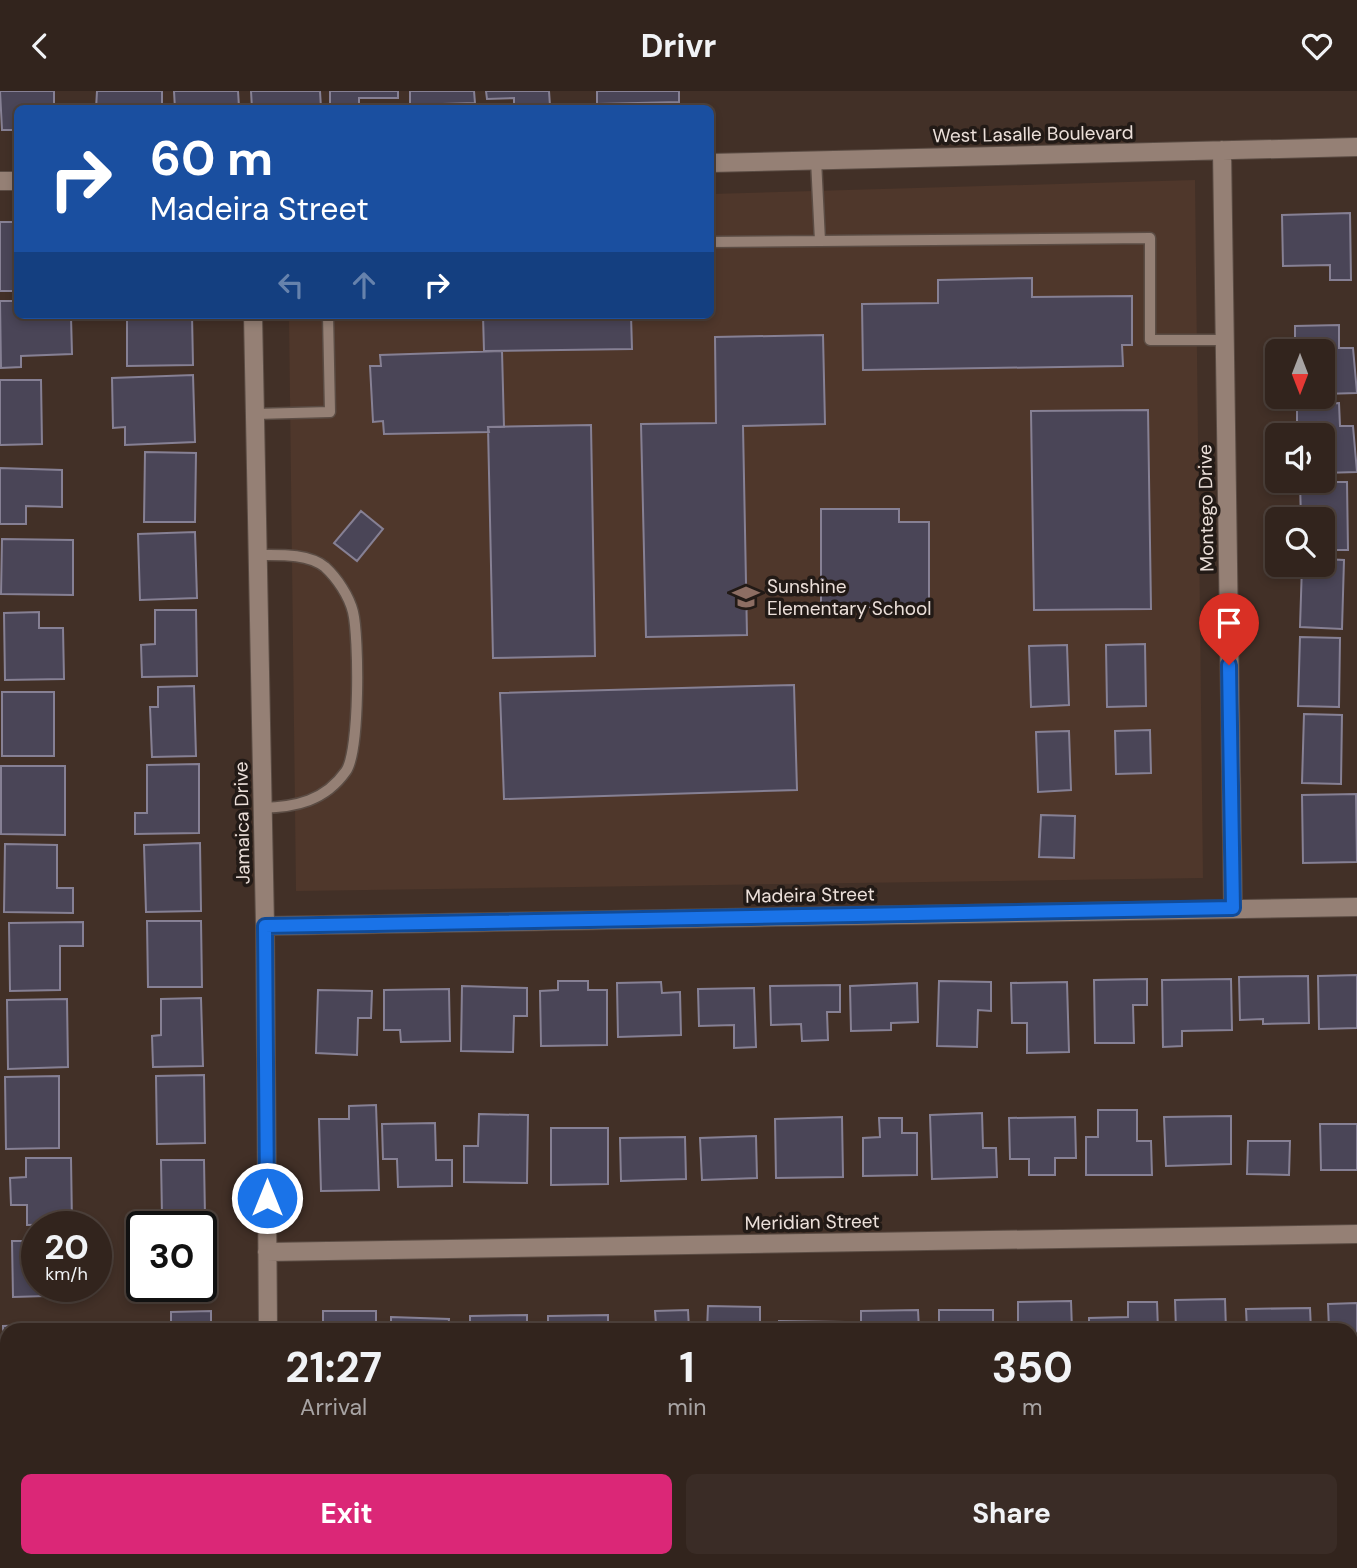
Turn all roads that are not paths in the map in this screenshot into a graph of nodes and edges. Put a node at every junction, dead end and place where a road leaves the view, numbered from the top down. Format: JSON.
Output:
{"nodes":[{"id":1,"x":1357,"y":147,"type":"edge"},
{"id":2,"x":1223,"y":150,"type":"junction"},
{"id":3,"x":816,"y":160,"type":"junction"},
{"id":4,"x":714,"y":163,"type":"edge"},
{"id":5,"x":820,"y":241,"type":"junction"},
{"id":6,"x":714,"y":242,"type":"edge"},
{"id":7,"x":253,"y":319,"type":"edge"},
{"id":8,"x":328,"y":319,"type":"edge"},
{"id":9,"x":1225,"y":340,"type":"junction"},
{"id":10,"x":255,"y":414,"type":"junction"},
{"id":11,"x":257,"y":555,"type":"junction"},
{"id":12,"x":262,"y":808,"type":"junction"},
{"id":13,"x":1357,"y":907,"type":"edge"},
{"id":14,"x":1233,"y":908,"type":"junction"},
{"id":15,"x":265,"y":926,"type":"junction"},
{"id":16,"x":1357,"y":1234,"type":"edge"},
{"id":17,"x":267,"y":1252,"type":"junction"},
{"id":18,"x":268,"y":1323,"type":"edge"}],
"edges":[{"from":1,"to":2,"type":"street","name":"West Lasalle Boulevard"},
{"from":2,"to":3,"type":"street","name":"West Lasalle Boulevard"},
{"from":2,"to":9,"type":"street","name":"Montego Drive"},
{"from":3,"to":4,"type":"street","name":"West Lasalle Boulevard"},
{"from":3,"to":5,"type":"lane"},
{"from":5,"to":6,"type":"lane"},
{"from":5,"to":9,"type":"lane"},
{"from":7,"to":10,"type":"street","name":"Jamaica Drive"},
{"from":8,"to":10,"type":"lane"},
{"from":9,"to":14,"type":"street","name":"Montego Drive"},
{"from":10,"to":11,"type":"street","name":"Jamaica Drive"},
{"from":11,"to":12,"type":"street","name":"Jamaica Drive"},
{"from":11,"to":12,"type":"lane"},
{"from":12,"to":15,"type":"street","name":"Jamaica Drive"},
{"from":13,"to":14,"type":"street","name":"Madeira Street"},
{"from":14,"to":15,"type":"street","name":"Madeira Street"},
{"from":15,"to":17,"type":"street","name":"Jamaica Drive"},
{"from":16,"to":17,"type":"street","name":"Meridian Street"},
{"from":17,"to":18,"type":"street","name":"Jamaica Drive"}]}
